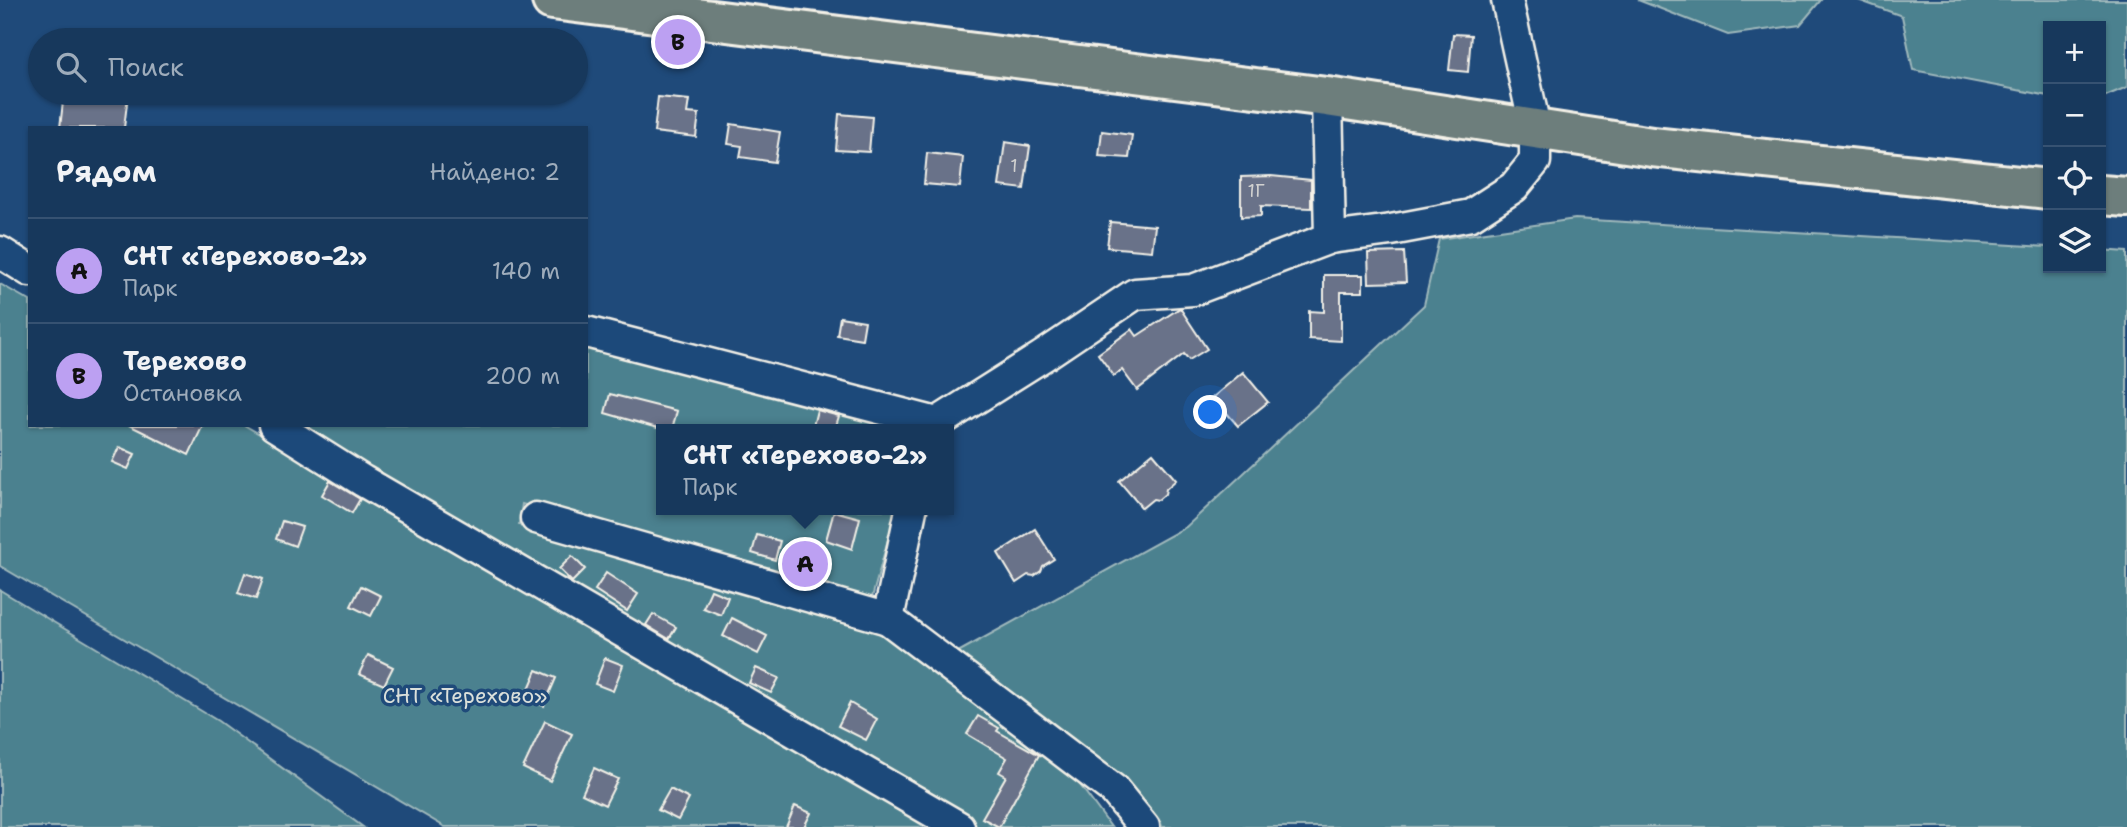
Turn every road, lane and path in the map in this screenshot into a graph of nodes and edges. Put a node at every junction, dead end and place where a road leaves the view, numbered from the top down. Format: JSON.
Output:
{"nodes":[{"id":1,"x":552,"y":0,"type":"edge"},
{"id":2,"x":1507,"y":0,"type":"edge"},
{"id":3,"x":1327,"y":97,"type":"junction"},
{"id":4,"x":1535,"y":127,"type":"junction"},
{"id":5,"x":2043,"y":188,"type":"edge"},
{"id":6,"x":2106,"y":195,"type":"edge"},
{"id":7,"x":2127,"y":197,"type":"edge"},
{"id":8,"x":1330,"y":238,"type":"junction"},
{"id":9,"x":0,"y":252,"type":"edge"},
{"id":10,"x":28,"y":270,"type":"edge"},
{"id":11,"x":588,"y":333,"type":"edge"},
{"id":12,"x":928,"y":424,"type":"edge"},
{"id":13,"x":938,"y":424,"type":"edge"},
{"id":14,"x":277,"y":427,"type":"edge"},
{"id":15,"x":910,"y":515,"type":"edge"},
{"id":16,"x":537,"y":518,"type":"dead end"},
{"id":17,"x":888,"y":619,"type":"junction"},
{"id":18,"x":959,"y":827,"type":"edge"},
{"id":19,"x":1144,"y":827,"type":"edge"}],
"edges":[{"from":1,"to":3,"type":"main road"},
{"from":2,"to":4,"type":"street"},
{"from":3,"to":4,"type":"main road"},
{"from":3,"to":8,"type":"street"},
{"from":4,"to":5,"type":"main road"},
{"from":4,"to":8,"type":"street"},
{"from":6,"to":7,"type":"main road"},
{"from":8,"to":13,"type":"street"},
{"from":9,"to":10,"type":"street"},
{"from":11,"to":12,"type":"street"},
{"from":14,"to":18,"type":"street"},
{"from":15,"to":17,"type":"street"},
{"from":16,"to":17,"type":"street"},
{"from":17,"to":19,"type":"street"}]}
